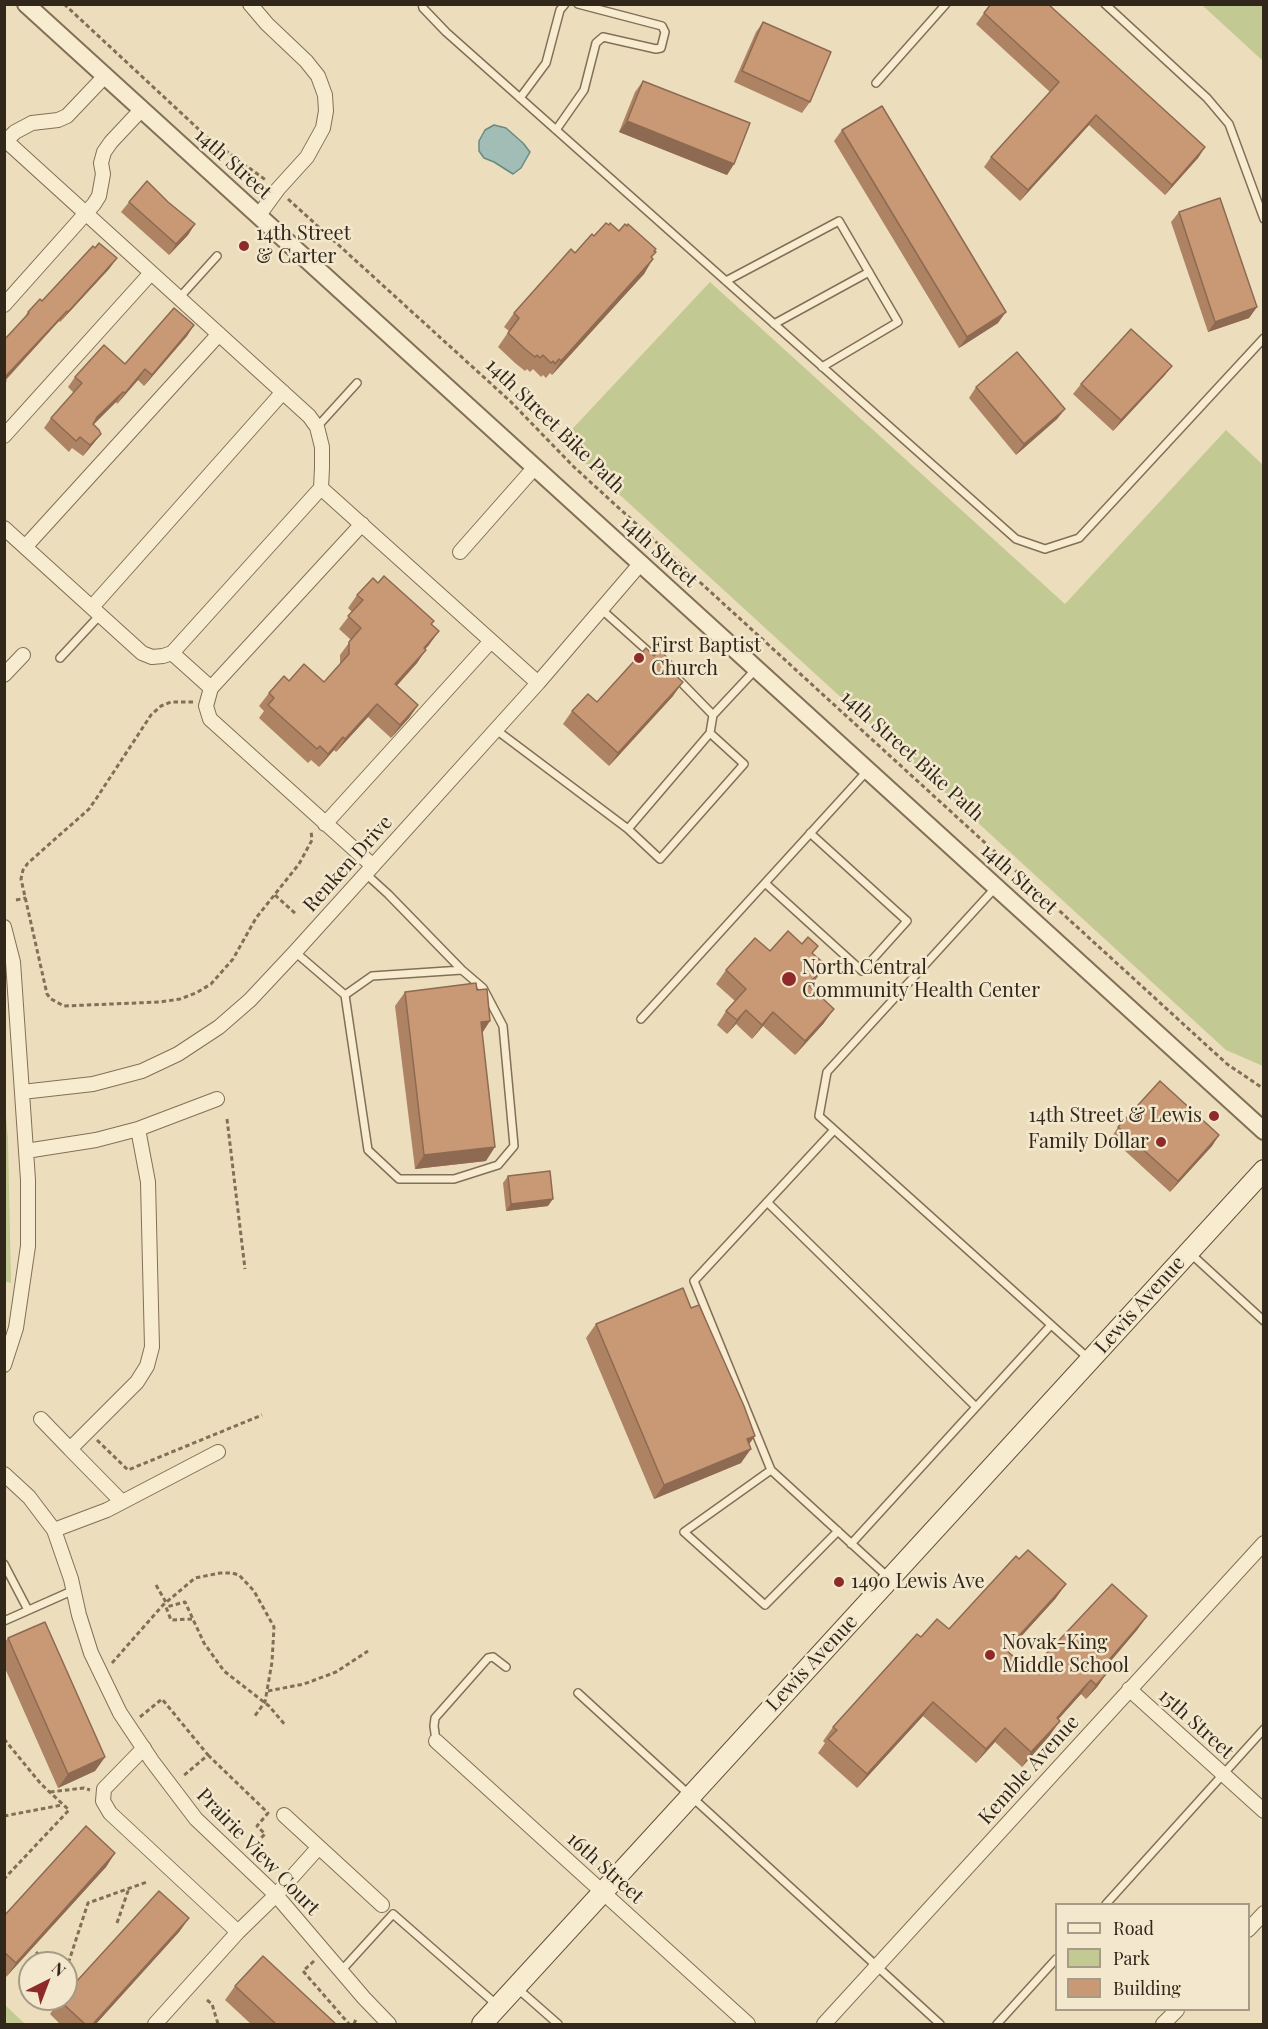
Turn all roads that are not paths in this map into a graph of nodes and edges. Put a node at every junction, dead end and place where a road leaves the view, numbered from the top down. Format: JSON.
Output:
{"nodes":[{"id":1,"x":26,"y":4,"type":"edge"},
{"id":2,"x":250,"y":4,"type":"edge"},
{"id":3,"x":422,"y":4,"type":"edge"},
{"id":4,"x":565,"y":4,"type":"edge"},
{"id":5,"x":578,"y":4,"type":"edge"},
{"id":6,"x":946,"y":4,"type":"edge"},
{"id":7,"x":1105,"y":4,"type":"edge"},
{"id":8,"x":105,"y":76,"type":"junction"},
{"id":9,"x":876,"y":83,"type":"dead end"},
{"id":10,"x":519,"y":98,"type":"junction"},
{"id":11,"x":141,"y":110,"type":"junction"},
{"id":12,"x":556,"y":130,"type":"junction"},
{"id":13,"x":5,"y":141,"type":"edge"},
{"id":14,"x":87,"y":214,"type":"junction"},
{"id":15,"x":259,"y":215,"type":"junction"},
{"id":16,"x":1263,"y":219,"type":"edge"},
{"id":17,"x":217,"y":256,"type":"dead end"},
{"id":18,"x":869,"y":272,"type":"junction"},
{"id":19,"x":151,"y":273,"type":"junction"},
{"id":20,"x":726,"y":281,"type":"junction"},
{"id":21,"x":179,"y":298,"type":"junction"},
{"id":22,"x":4,"y":305,"type":"edge"},
{"id":23,"x":774,"y":324,"type":"junction"},
{"id":24,"x":219,"y":334,"type":"junction"},
{"id":25,"x":1263,"y":338,"type":"edge"},
{"id":26,"x":822,"y":367,"type":"junction"},
{"id":27,"x":357,"y":383,"type":"dead end"},
{"id":28,"x":283,"y":392,"type":"junction"},
{"id":29,"x":317,"y":427,"type":"junction"},
{"id":30,"x":4,"y":435,"type":"edge"},
{"id":31,"x":535,"y":467,"type":"junction"},
{"id":32,"x":321,"y":488,"type":"junction"},
{"id":33,"x":362,"y":524,"type":"junction"},
{"id":34,"x":4,"y":528,"type":"edge"},
{"id":35,"x":26,"y":547,"type":"junction"},
{"id":36,"x":460,"y":552,"type":"dead end"},
{"id":37,"x":641,"y":564,"type":"junction"},
{"id":38,"x":601,"y":609,"type":"junction"},
{"id":39,"x":96,"y":611,"type":"junction"},
{"id":40,"x":491,"y":641,"type":"junction"},
{"id":41,"x":172,"y":653,"type":"junction"},
{"id":42,"x":23,"y":656,"type":"dead end"},
{"id":43,"x":60,"y":658,"type":"dead end"},
{"id":44,"x":656,"y":658,"type":"edge"},
{"id":45,"x":756,"y":668,"type":"junction"},
{"id":46,"x":671,"y":672,"type":"edge"},
{"id":47,"x":4,"y":675,"type":"edge"},
{"id":48,"x":538,"y":683,"type":"junction"},
{"id":49,"x":211,"y":688,"type":"junction"},
{"id":50,"x":713,"y":715,"type":"junction"},
{"id":51,"x":495,"y":729,"type":"junction"},
{"id":52,"x":710,"y":733,"type":"junction"},
{"id":53,"x":867,"y":770,"type":"junction"},
{"id":54,"x":325,"y":824,"type":"junction"},
{"id":55,"x":628,"y":829,"type":"junction"},
{"id":56,"x":810,"y":832,"type":"junction"},
{"id":57,"x":369,"y":870,"type":"junction"},
{"id":58,"x":765,"y":882,"type":"junction"},
{"id":59,"x":996,"y":887,"type":"junction"},
{"id":60,"x":4,"y":927,"type":"edge"},
{"id":61,"x":295,"y":952,"type":"junction"},
{"id":62,"x":462,"y":970,"type":"junction"},
{"id":63,"x":345,"y":996,"type":"junction"},
{"id":64,"x":641,"y":1019,"type":"dead end"},
{"id":65,"x":22,"y":1092,"type":"junction"},
{"id":66,"x":217,"y":1099,"type":"dead end"},
{"id":67,"x":138,"y":1129,"type":"junction"},
{"id":68,"x":834,"y":1130,"type":"junction"},
{"id":69,"x":1263,"y":1131,"type":"edge"},
{"id":70,"x":26,"y":1151,"type":"junction"},
{"id":71,"x":1263,"y":1170,"type":"edge"},
{"id":72,"x":767,"y":1202,"type":"junction"},
{"id":73,"x":1188,"y":1252,"type":"junction"},
{"id":74,"x":1263,"y":1321,"type":"edge"},
{"id":75,"x":1051,"y":1325,"type":"junction"},
{"id":76,"x":1090,"y":1360,"type":"junction"},
{"id":77,"x":4,"y":1365,"type":"edge"},
{"id":78,"x":976,"y":1407,"type":"junction"},
{"id":79,"x":41,"y":1419,"type":"dead end"},
{"id":80,"x":70,"y":1449,"type":"junction"},
{"id":81,"x":218,"y":1452,"type":"dead end"},
{"id":82,"x":771,"y":1470,"type":"junction"},
{"id":83,"x":4,"y":1474,"type":"edge"},
{"id":84,"x":122,"y":1502,"type":"junction"},
{"id":85,"x":54,"y":1530,"type":"junction"},
{"id":86,"x":838,"y":1532,"type":"junction"},
{"id":87,"x":1263,"y":1543,"type":"edge"},
{"id":88,"x":851,"y":1544,"type":"junction"},
{"id":89,"x":4,"y":1564,"type":"edge"},
{"id":90,"x":889,"y":1578,"type":"junction"},
{"id":91,"x":74,"y":1590,"type":"junction"},
{"id":92,"x":28,"y":1610,"type":"junction"},
{"id":93,"x":4,"y":1621,"type":"edge"},
{"id":94,"x":506,"y":1667,"type":"dead end"},
{"id":95,"x":1130,"y":1689,"type":"junction"},
{"id":96,"x":578,"y":1693,"type":"dead end"},
{"id":97,"x":1263,"y":1729,"type":"edge"},
{"id":98,"x":436,"y":1741,"type":"joint"},
{"id":99,"x":144,"y":1748,"type":"junction"},
{"id":100,"x":1223,"y":1775,"type":"junction"},
{"id":101,"x":690,"y":1796,"type":"junction"},
{"id":102,"x":1263,"y":1811,"type":"edge"},
{"id":103,"x":284,"y":1815,"type":"dead end"},
{"id":104,"x":318,"y":1848,"type":"junction"},
{"id":105,"x":602,"y":1892,"type":"junction"},
{"id":106,"x":276,"y":1895,"type":"junction"},
{"id":107,"x":1108,"y":1903,"type":"edge"},
{"id":108,"x":382,"y":1905,"type":"dead end"},
{"id":109,"x":1263,"y":1913,"type":"edge"},
{"id":110,"x":1250,"y":1928,"type":"edge"},
{"id":111,"x":238,"y":1932,"type":"junction"},
{"id":112,"x":1055,"y":1960,"type":"edge"},
{"id":113,"x":877,"y":1966,"type":"junction"},
{"id":114,"x":341,"y":1971,"type":"junction"},
{"id":115,"x":516,"y":1987,"type":"junction"},
{"id":116,"x":498,"y":2007,"type":"junction"},
{"id":117,"x":1176,"y":2011,"type":"edge"},
{"id":118,"x":154,"y":2025,"type":"edge"},
{"id":119,"x":389,"y":2025,"type":"edge"},
{"id":120,"x":482,"y":2025,"type":"edge"},
{"id":121,"x":558,"y":2025,"type":"edge"},
{"id":122,"x":748,"y":2025,"type":"edge"},
{"id":123,"x":824,"y":2025,"type":"edge"},
{"id":124,"x":940,"y":2025,"type":"edge"},
{"id":125,"x":997,"y":2025,"type":"edge"},
{"id":126,"x":1163,"y":2025,"type":"edge"}],
"edges":[{"from":1,"to":8,"type":"street","name":"14th Street"},
{"from":2,"to":15,"type":"street"},
{"from":3,"to":10,"type":"lane"},
{"from":4,"to":10,"type":"lane"},
{"from":5,"to":12,"type":"lane"},
{"from":6,"to":9,"type":"lane"},
{"from":7,"to":16,"type":"lane"},
{"from":8,"to":11,"type":"street","name":"14th Street"},
{"from":8,"to":13,"type":"street"},
{"from":10,"to":12,"type":"lane"},
{"from":11,"to":14,"type":"street"},
{"from":11,"to":15,"type":"street","name":"14th Street"},
{"from":12,"to":20,"type":"lane"},
{"from":13,"to":14,"type":"street"},
{"from":14,"to":19,"type":"street"},
{"from":14,"to":22,"type":"street"},
{"from":15,"to":31,"type":"street","name":"14th Street"},
{"from":17,"to":21,"type":"lane"},
{"from":18,"to":20,"type":"lane"},
{"from":18,"to":23,"type":"lane"},
{"from":18,"to":26,"type":"lane"},
{"from":19,"to":21,"type":"street"},
{"from":19,"to":30,"type":"street"},
{"from":20,"to":23,"type":"lane"},
{"from":21,"to":24,"type":"street"},
{"from":23,"to":26,"type":"lane"},
{"from":24,"to":28,"type":"street"},
{"from":24,"to":35,"type":"street"},
{"from":25,"to":26,"type":"lane"},
{"from":27,"to":29,"type":"lane"},
{"from":28,"to":29,"type":"street"},
{"from":28,"to":39,"type":"street"},
{"from":29,"to":32,"type":"street"},
{"from":31,"to":36,"type":"street"},
{"from":31,"to":37,"type":"street","name":"14th Street"},
{"from":32,"to":33,"type":"street"},
{"from":32,"to":41,"type":"street"},
{"from":33,"to":40,"type":"street"},
{"from":33,"to":49,"type":"street"},
{"from":34,"to":35,"type":"street"},
{"from":35,"to":39,"type":"street"},
{"from":37,"to":38,"type":"street","name":"Renken Drive"},
{"from":37,"to":45,"type":"street","name":"14th Street"},
{"from":38,"to":44,"type":"lane"},
{"from":38,"to":48,"type":"street","name":"Renken Drive"},
{"from":39,"to":41,"type":"street"},
{"from":39,"to":43,"type":"lane"},
{"from":40,"to":48,"type":"street"},
{"from":40,"to":54,"type":"street"},
{"from":41,"to":49,"type":"street"},
{"from":42,"to":47,"type":"street"},
{"from":45,"to":50,"type":"lane"},
{"from":45,"to":53,"type":"street","name":"14th Street"},
{"from":46,"to":50,"type":"lane"},
{"from":48,"to":51,"type":"street","name":"Renken Drive"},
{"from":49,"to":54,"type":"street"},
{"from":50,"to":52,"type":"lane"},
{"from":51,"to":55,"type":"lane"},
{"from":51,"to":57,"type":"street","name":"Renken Drive"},
{"from":52,"to":55,"type":"lane"},
{"from":52,"to":55,"type":"lane"},
{"from":53,"to":56,"type":"lane"},
{"from":53,"to":59,"type":"street","name":"14th Street"},
{"from":54,"to":57,"type":"street"},
{"from":56,"to":58,"type":"lane"},
{"from":56,"to":58,"type":"lane"},
{"from":57,"to":61,"type":"street","name":"Renken Drive"},
{"from":57,"to":62,"type":"lane"},
{"from":58,"to":64,"type":"lane"},
{"from":59,"to":68,"type":"lane"},
{"from":59,"to":69,"type":"street","name":"14th Street"},
{"from":60,"to":65,"type":"street"},
{"from":61,"to":63,"type":"lane"},
{"from":61,"to":65,"type":"street","name":"Renken Drive"},
{"from":62,"to":63,"type":"lane"},
{"from":62,"to":63,"type":"lane"},
{"from":65,"to":70,"type":"street"},
{"from":66,"to":67,"type":"street"},
{"from":67,"to":70,"type":"street"},
{"from":67,"to":80,"type":"street"},
{"from":68,"to":72,"type":"lane"},
{"from":68,"to":75,"type":"lane"},
{"from":70,"to":77,"type":"street"},
{"from":71,"to":73,"type":"main road","name":"Lewis Avenue"},
{"from":72,"to":78,"type":"lane"},
{"from":72,"to":82,"type":"lane"},
{"from":73,"to":74,"type":"lane"},
{"from":73,"to":76,"type":"main road","name":"Lewis Avenue"},
{"from":75,"to":76,"type":"lane"},
{"from":75,"to":78,"type":"lane"},
{"from":76,"to":90,"type":"main road","name":"Lewis Avenue"},
{"from":78,"to":88,"type":"lane"},
{"from":79,"to":80,"type":"street"},
{"from":80,"to":84,"type":"street"},
{"from":81,"to":84,"type":"street"},
{"from":82,"to":86,"type":"lane"},
{"from":82,"to":86,"type":"lane"},
{"from":83,"to":85,"type":"street","name":"Prairie View Court"},
{"from":84,"to":85,"type":"street"},
{"from":85,"to":91,"type":"street","name":"Prairie View Court"},
{"from":86,"to":88,"type":"lane"},
{"from":87,"to":95,"type":"street","name":"Kemble Avenue"},
{"from":88,"to":90,"type":"lane"},
{"from":89,"to":92,"type":"lane"},
{"from":90,"to":101,"type":"main road","name":"Lewis Avenue"},
{"from":91,"to":92,"type":"lane"},
{"from":91,"to":99,"type":"street","name":"Prairie View Court"},
{"from":92,"to":93,"type":"lane"},
{"from":94,"to":98,"type":"lane"},
{"from":95,"to":100,"type":"street","name":"15th Street"},
{"from":95,"to":113,"type":"street","name":"Kemble Avenue"},
{"from":96,"to":101,"type":"lane"},
{"from":97,"to":100,"type":"lane"},
{"from":98,"to":105,"type":"street","name":"16th Street"},
{"from":99,"to":106,"type":"street","name":"Prairie View Court"},
{"from":99,"to":111,"type":"street"},
{"from":100,"to":102,"type":"street","name":"15th Street"},
{"from":100,"to":107,"type":"lane"},
{"from":101,"to":105,"type":"main road","name":"Lewis Avenue"},
{"from":101,"to":113,"type":"lane"},
{"from":103,"to":104,"type":"street"},
{"from":104,"to":106,"type":"street"},
{"from":104,"to":108,"type":"street"},
{"from":105,"to":115,"type":"main road","name":"Lewis Avenue"},
{"from":105,"to":122,"type":"street","name":"16th Street"},
{"from":106,"to":111,"type":"street"},
{"from":106,"to":114,"type":"street","name":"Prairie View Court"},
{"from":109,"to":110,"type":"street"},
{"from":111,"to":118,"type":"street"},
{"from":112,"to":125,"type":"lane"},
{"from":113,"to":123,"type":"street","name":"Kemble Avenue"},
{"from":113,"to":124,"type":"lane"},
{"from":114,"to":116,"type":"lane"},
{"from":114,"to":119,"type":"street","name":"Prairie View Court"},
{"from":115,"to":116,"type":"main road","name":"Lewis Avenue"},
{"from":115,"to":121,"type":"lane"},
{"from":116,"to":120,"type":"main road","name":"Lewis Avenue"},
{"from":117,"to":126,"type":"street"}]}
